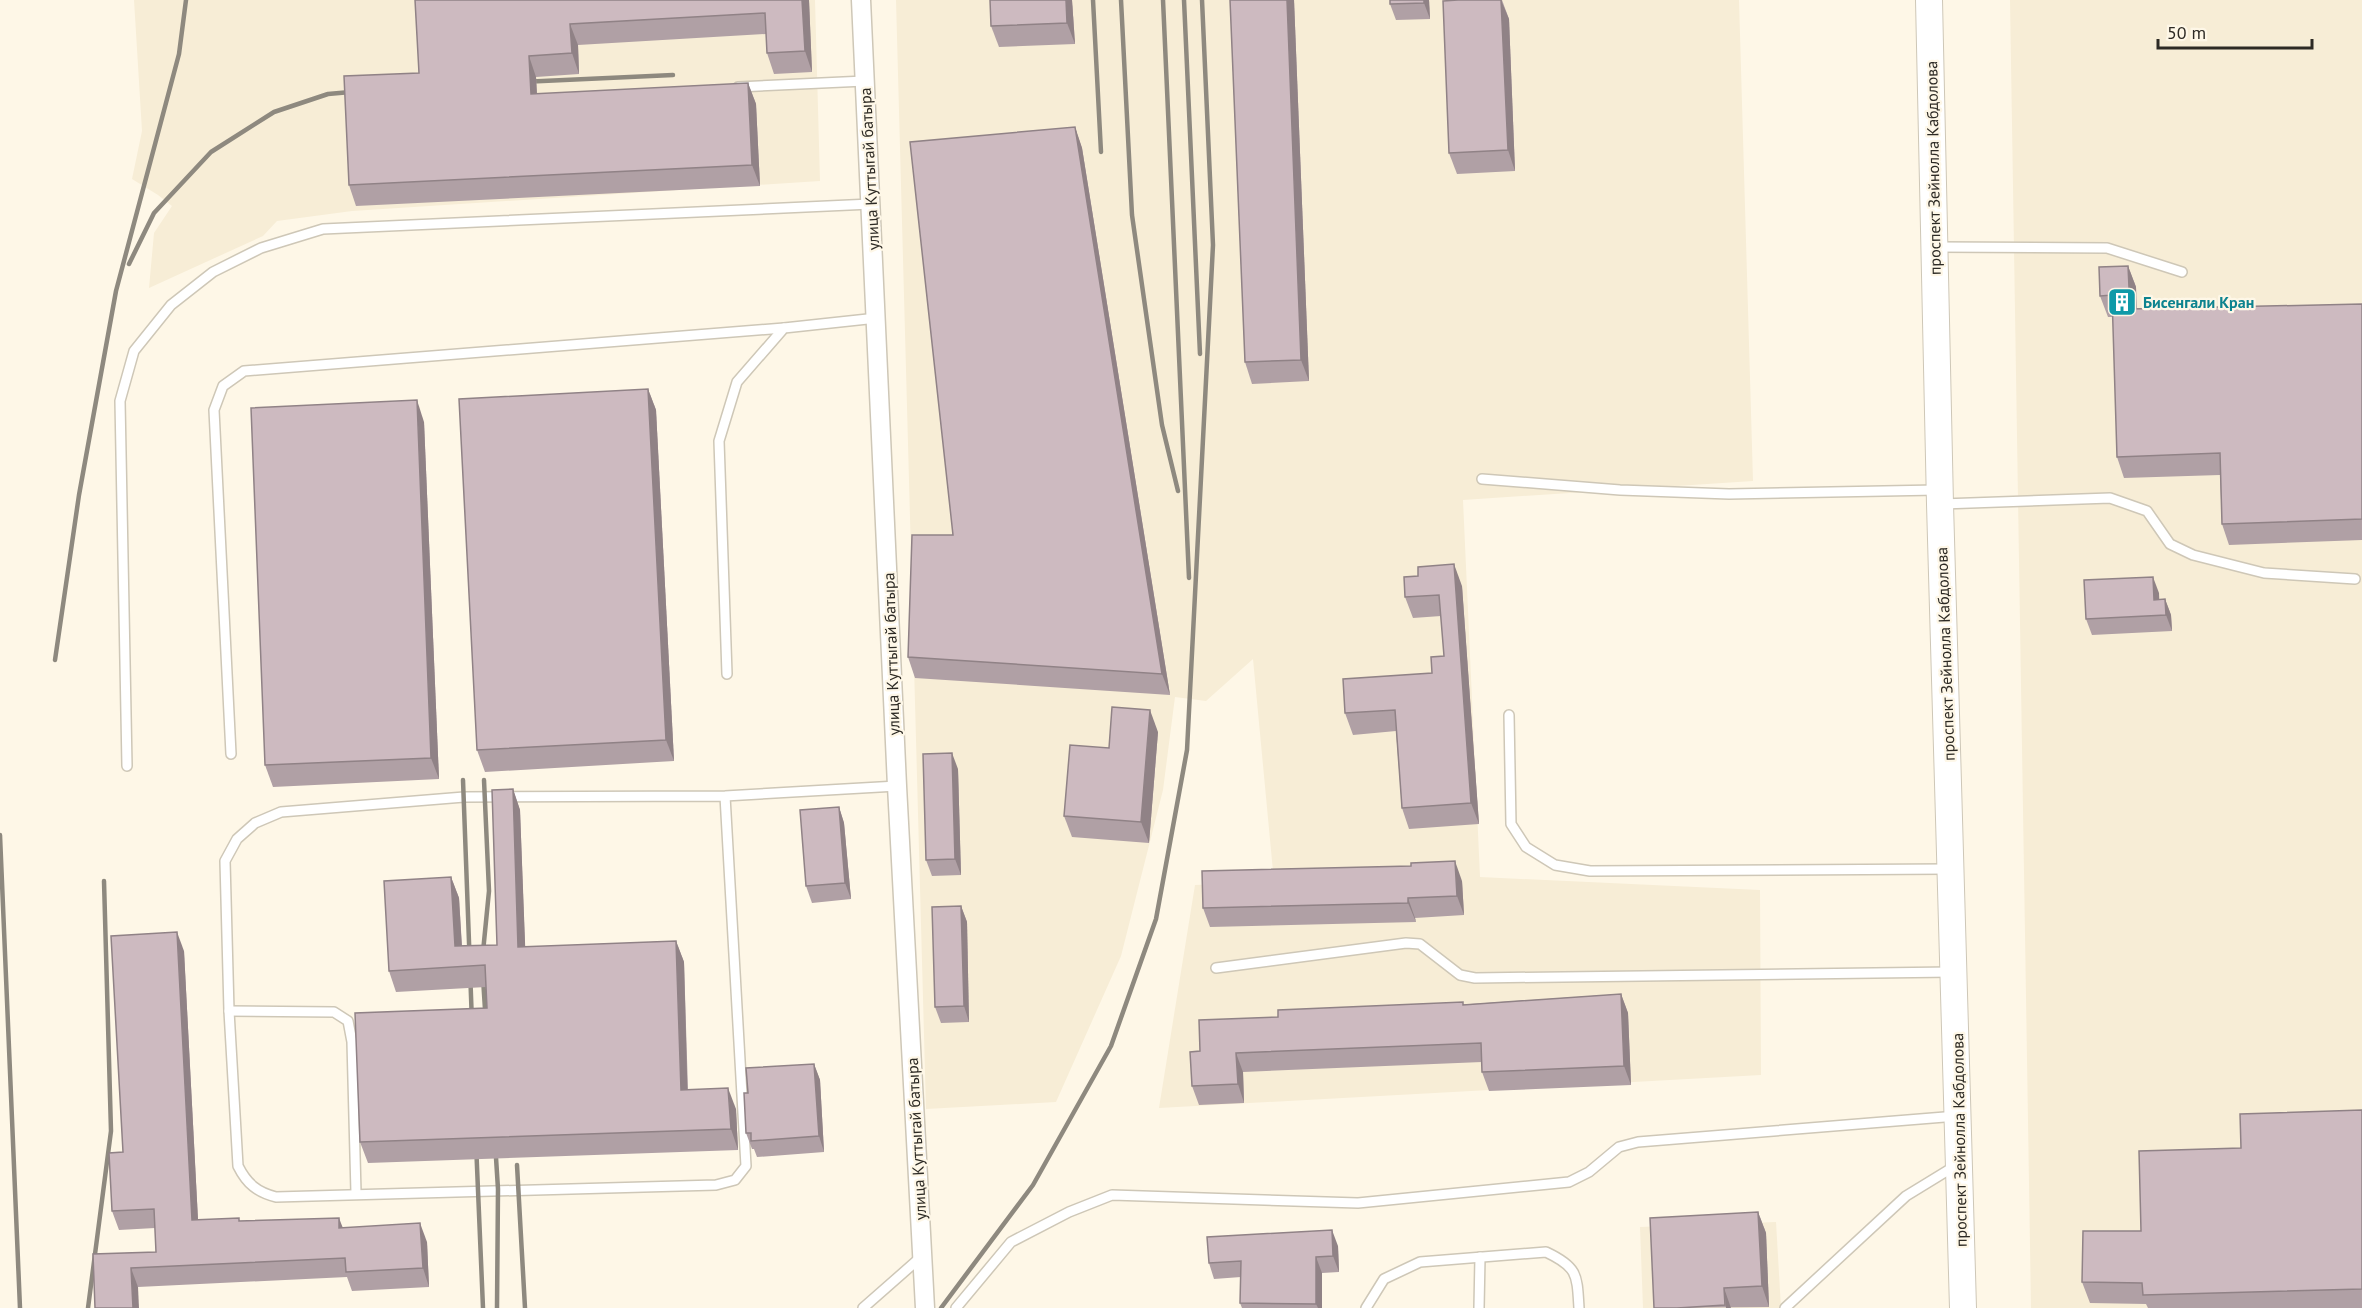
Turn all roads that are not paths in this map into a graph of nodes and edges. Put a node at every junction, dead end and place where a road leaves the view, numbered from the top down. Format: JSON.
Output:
{"nodes":[{"id":1,"x":861,"y":0,"type":"edge"},
{"id":2,"x":1929,"y":0,"type":"edge"},
{"id":3,"x":865,"y":81,"type":"junction"},
{"id":4,"x":724,"y":88,"type":"edge"},
{"id":5,"x":871,"y":204,"type":"junction"},
{"id":6,"x":1934,"y":247,"type":"junction"},
{"id":7,"x":2182,"y":273,"type":"dead end"},
{"id":8,"x":877,"y":318,"type":"junction"},
{"id":9,"x":783,"y":328,"type":"junction"},
{"id":10,"x":1482,"y":479,"type":"dead end"},
{"id":11,"x":1940,"y":497,"type":"junction"},
{"id":12,"x":2355,"y":579,"type":"dead end"},
{"id":13,"x":727,"y":674,"type":"dead end"},
{"id":14,"x":1509,"y":715,"type":"dead end"},
{"id":15,"x":231,"y":754,"type":"dead end"},
{"id":16,"x":128,"y":766,"type":"dead end"},
{"id":17,"x":897,"y":786,"type":"junction"},
{"id":18,"x":725,"y":796,"type":"junction"},
{"id":19,"x":1952,"y":869,"type":"junction"},
{"id":20,"x":1216,"y":968,"type":"dead end"},
{"id":21,"x":1954,"y":972,"type":"junction"},
{"id":22,"x":229,"y":1011,"type":"junction"},
{"id":23,"x":1958,"y":1115,"type":"junction"},
{"id":24,"x":1959,"y":1163,"type":"junction"},
{"id":25,"x":356,"y":1193,"type":"junction"},
{"id":26,"x":923,"y":1255,"type":"junction"},
{"id":27,"x":1480,"y":1257,"type":"junction"},
{"id":28,"x":863,"y":1308,"type":"edge"},
{"id":29,"x":925,"y":1308,"type":"edge"},
{"id":30,"x":956,"y":1308,"type":"edge"},
{"id":31,"x":1366,"y":1308,"type":"edge"},
{"id":32,"x":1479,"y":1308,"type":"edge"},
{"id":33,"x":1579,"y":1308,"type":"edge"},
{"id":34,"x":1785,"y":1308,"type":"edge"},
{"id":35,"x":1963,"y":1308,"type":"edge"}],
"edges":[{"from":1,"to":3,"type":"street","name":"улица Куттыгай батыра"},
{"from":2,"to":6,"type":"main road","name":"проспект Зейнолла Кабдолова"},
{"from":3,"to":4,"type":"lane"},
{"from":3,"to":5,"type":"street","name":"улица Куттыгай батыра"},
{"from":5,"to":8,"type":"street","name":"улица Куттыгай батыра"},
{"from":5,"to":16,"type":"lane"},
{"from":6,"to":7,"type":"lane"},
{"from":6,"to":11,"type":"main road","name":"проспект Зейнолла Кабдолова"},
{"from":8,"to":9,"type":"lane"},
{"from":8,"to":17,"type":"street","name":"улица Куттыгай батыра"},
{"from":9,"to":13,"type":"lane"},
{"from":9,"to":15,"type":"lane"},
{"from":10,"to":11,"type":"lane"},
{"from":11,"to":12,"type":"lane"},
{"from":11,"to":19,"type":"main road","name":"проспект Зейнолла Кабдолова"},
{"from":14,"to":19,"type":"lane"},
{"from":17,"to":18,"type":"lane"},
{"from":17,"to":26,"type":"street","name":"улица Куттыгай батыра"},
{"from":18,"to":22,"type":"lane"},
{"from":18,"to":25,"type":"lane"},
{"from":19,"to":21,"type":"main road","name":"проспект Зейнолла Кабдолова"},
{"from":20,"to":21,"type":"lane"},
{"from":21,"to":23,"type":"main road","name":"проспект Зейнолла Кабдолова"},
{"from":22,"to":25,"type":"lane"},
{"from":22,"to":25,"type":"lane"},
{"from":23,"to":24,"type":"main road","name":"проспект Зейнолла Кабдолова"},
{"from":23,"to":30,"type":"lane"},
{"from":24,"to":34,"type":"lane"},
{"from":24,"to":35,"type":"main road","name":"проспект Зейнолла Кабдолова"},
{"from":26,"to":28,"type":"lane"},
{"from":26,"to":29,"type":"street","name":"улица Куттыгай батыра"},
{"from":27,"to":31,"type":"lane"},
{"from":27,"to":32,"type":"lane"},
{"from":27,"to":33,"type":"lane"}]}
